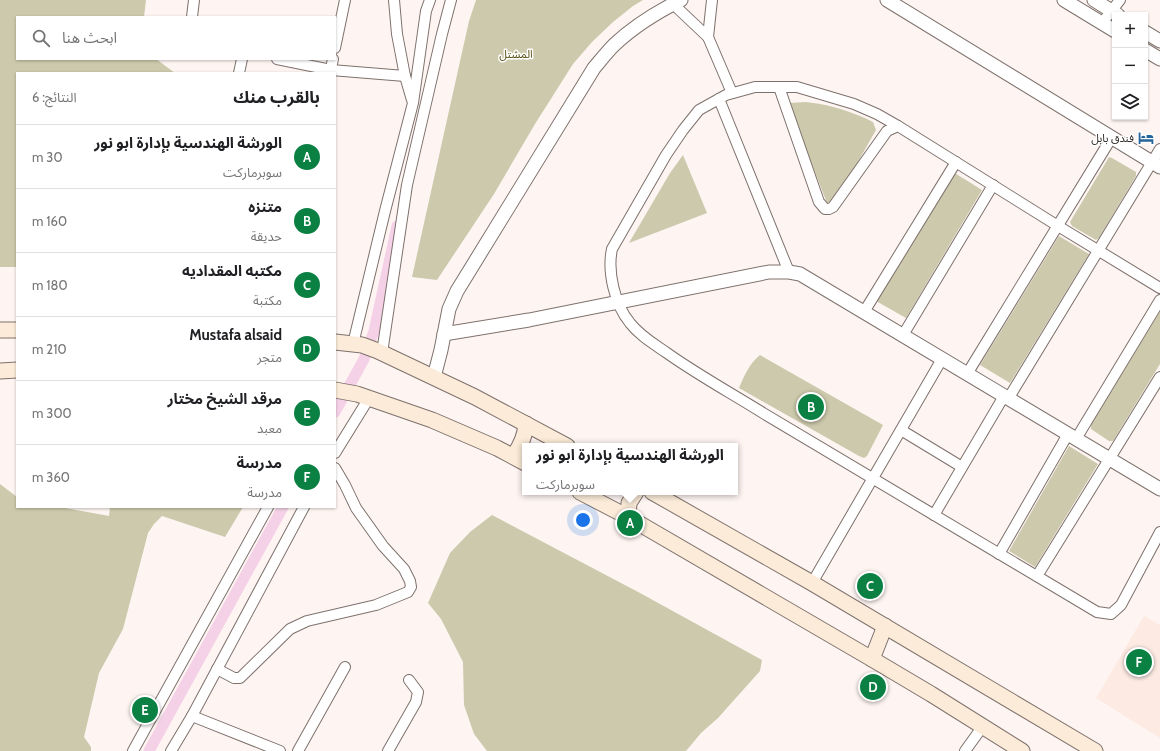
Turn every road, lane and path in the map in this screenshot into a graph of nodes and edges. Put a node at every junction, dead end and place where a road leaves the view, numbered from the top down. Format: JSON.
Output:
{"nodes":[{"id":1,"x":194,"y":0,"type":"edge"},
{"id":2,"x":345,"y":0,"type":"edge"},
{"id":3,"x":394,"y":0,"type":"edge"},
{"id":4,"x":430,"y":0,"type":"edge"},
{"id":5,"x":452,"y":0,"type":"edge"},
{"id":6,"x":712,"y":0,"type":"edge"},
{"id":7,"x":887,"y":0,"type":"edge"},
{"id":8,"x":1064,"y":0,"type":"edge"},
{"id":9,"x":1094,"y":0,"type":"edge"},
{"id":10,"x":1120,"y":0,"type":"edge"},
{"id":11,"x":677,"y":2,"type":"edge"},
{"id":12,"x":1113,"y":12,"type":"edge"},
{"id":13,"x":1115,"y":12,"type":"edge"},
{"id":14,"x":1112,"y":15,"type":"edge"},
{"id":15,"x":192,"y":16,"type":"edge"},
{"id":16,"x":1102,"y":23,"type":"junction"},
{"id":17,"x":1112,"y":29,"type":"edge"},
{"id":18,"x":1148,"y":34,"type":"edge"},
{"id":19,"x":708,"y":37,"type":"junction"},
{"id":20,"x":1160,"y":41,"type":"edge"},
{"id":21,"x":336,"y":43,"type":"edge"},
{"id":22,"x":1148,"y":52,"type":"edge"},
{"id":23,"x":1160,"y":59,"type":"edge"},
{"id":24,"x":242,"y":60,"type":"edge"},
{"id":25,"x":281,"y":60,"type":"edge"},
{"id":26,"x":333,"y":60,"type":"edge"},
{"id":27,"x":330,"y":71,"type":"edge"},
{"id":28,"x":239,"y":72,"type":"edge"},
{"id":29,"x":405,"y":76,"type":"junction"},
{"id":30,"x":779,"y":87,"type":"junction"},
{"id":31,"x":732,"y":93,"type":"junction"},
{"id":32,"x":719,"y":99,"type":"junction"},
{"id":33,"x":414,"y":103,"type":"junction"},
{"id":34,"x":898,"y":126,"type":"junction"},
{"id":35,"x":1112,"y":137,"type":"junction"},
{"id":36,"x":1160,"y":149,"type":"edge"},
{"id":37,"x":956,"y":162,"type":"junction"},
{"id":38,"x":1156,"y":164,"type":"edge"},
{"id":39,"x":993,"y":185,"type":"junction"},
{"id":40,"x":1058,"y":226,"type":"junction"},
{"id":41,"x":1099,"y":250,"type":"junction"},
{"id":42,"x":789,"y":272,"type":"junction"},
{"id":43,"x":1160,"y":288,"type":"edge"},
{"id":44,"x":1160,"y":300,"type":"edge"},
{"id":45,"x":618,"y":302,"type":"junction"},
{"id":46,"x":864,"y":312,"type":"junction"},
{"id":47,"x":0,"y":330,"type":"edge"},
{"id":48,"x":16,"y":330,"type":"edge"},
{"id":49,"x":444,"y":334,"type":"junction"},
{"id":50,"x":903,"y":336,"type":"junction"},
{"id":51,"x":336,"y":342,"type":"edge"},
{"id":52,"x":357,"y":344,"type":"junction"},
{"id":53,"x":380,"y":352,"type":"junction"},
{"id":54,"x":942,"y":359,"type":"junction"},
{"id":55,"x":16,"y":370,"type":"edge"},
{"id":56,"x":0,"y":371,"type":"edge"},
{"id":57,"x":968,"y":374,"type":"junction"},
{"id":58,"x":434,"y":377,"type":"junction"},
{"id":59,"x":1160,"y":377,"type":"edge"},
{"id":60,"x":337,"y":390,"type":"edge"},
{"id":61,"x":363,"y":396,"type":"junction"},
{"id":62,"x":1006,"y":397,"type":"junction"},
{"id":63,"x":526,"y":424,"type":"junction"},
{"id":64,"x":901,"y":430,"type":"junction"},
{"id":65,"x":1072,"y":436,"type":"junction"},
{"id":66,"x":561,"y":443,"type":"edge"},
{"id":67,"x":336,"y":451,"type":"edge"},
{"id":68,"x":519,"y":459,"type":"edge"},
{"id":69,"x":1110,"y":459,"type":"junction"},
{"id":70,"x":962,"y":467,"type":"junction"},
{"id":71,"x":336,"y":470,"type":"edge"},
{"id":72,"x":872,"y":479,"type":"junction"},
{"id":73,"x":1160,"y":489,"type":"edge"},
{"id":74,"x":586,"y":495,"type":"edge"},
{"id":75,"x":634,"y":495,"type":"edge"},
{"id":76,"x":657,"y":495,"type":"edge"},
{"id":77,"x":267,"y":508,"type":"edge"},
{"id":78,"x":303,"y":508,"type":"edge"},
{"id":79,"x":934,"y":515,"type":"junction"},
{"id":80,"x":628,"y":517,"type":"junction"},
{"id":81,"x":1160,"y":532,"type":"edge"},
{"id":82,"x":999,"y":554,"type":"junction"},
{"id":83,"x":1037,"y":576,"type":"junction"},
{"id":84,"x":812,"y":583,"type":"junction"},
{"id":85,"x":885,"y":626,"type":"junction"},
{"id":86,"x":872,"y":659,"type":"junction"},
{"id":87,"x":345,"y":667,"type":"dead end"},
{"id":88,"x":217,"y":669,"type":"junction"},
{"id":89,"x":409,"y":680,"type":"dead end"},
{"id":90,"x":192,"y":716,"type":"junction"},
{"id":91,"x":983,"y":726,"type":"junction"},
{"id":92,"x":133,"y":751,"type":"edge"},
{"id":93,"x":171,"y":751,"type":"edge"},
{"id":94,"x":277,"y":751,"type":"edge"},
{"id":95,"x":298,"y":751,"type":"edge"},
{"id":96,"x":388,"y":751,"type":"edge"},
{"id":97,"x":965,"y":751,"type":"edge"},
{"id":98,"x":1022,"y":751,"type":"edge"},
{"id":99,"x":1095,"y":751,"type":"edge"}],
"edges":[{"from":1,"to":15,"type":"street"},
{"from":2,"to":21,"type":"street"},
{"from":3,"to":29,"type":"street"},
{"from":4,"to":33,"type":"street"},
{"from":5,"to":53,"type":"street"},
{"from":6,"to":19,"type":"street"},
{"from":7,"to":35,"type":"street"},
{"from":8,"to":16,"type":"street"},
{"from":9,"to":12,"type":"street"},
{"from":10,"to":13,"type":"street"},
{"from":11,"to":19,"type":"street"},
{"from":11,"to":49,"type":"street"},
{"from":14,"to":16,"type":"street"},
{"from":16,"to":17,"type":"street"},
{"from":18,"to":20,"type":"street"},
{"from":19,"to":31,"type":"street"},
{"from":22,"to":23,"type":"street"},
{"from":24,"to":28,"type":"street"},
{"from":25,"to":27,"type":"street"},
{"from":26,"to":27,"type":"street"},
{"from":27,"to":29,"type":"street"},
{"from":29,"to":33,"type":"street"},
{"from":30,"to":31,"type":"street"},
{"from":30,"to":34,"type":"street"},
{"from":30,"to":34,"type":"street"},
{"from":31,"to":32,"type":"street"},
{"from":32,"to":42,"type":"street"},
{"from":32,"to":45,"type":"street"},
{"from":33,"to":52,"type":"street"},
{"from":34,"to":37,"type":"street"},
{"from":35,"to":38,"type":"street"},
{"from":35,"to":40,"type":"street"},
{"from":36,"to":38,"type":"street"},
{"from":37,"to":39,"type":"street"},
{"from":37,"to":46,"type":"street"},
{"from":38,"to":41,"type":"street"},
{"from":39,"to":40,"type":"street"},
{"from":39,"to":50,"type":"street"},
{"from":40,"to":41,"type":"street"},
{"from":40,"to":57,"type":"street"},
{"from":41,"to":43,"type":"street"},
{"from":41,"to":62,"type":"street"},
{"from":42,"to":45,"type":"street"},
{"from":42,"to":46,"type":"street"},
{"from":44,"to":65,"type":"street"},
{"from":45,"to":49,"type":"street"},
{"from":45,"to":72,"type":"street"},
{"from":46,"to":50,"type":"street"},
{"from":47,"to":48,"type":"main road"},
{"from":49,"to":58,"type":"street"},
{"from":50,"to":54,"type":"street"},
{"from":51,"to":52,"type":"main road"},
{"from":52,"to":53,"type":"main road"},
{"from":53,"to":58,"type":"main road"},
{"from":54,"to":57,"type":"street"},
{"from":54,"to":64,"type":"street"},
{"from":55,"to":56,"type":"main road"},
{"from":57,"to":62,"type":"street"},
{"from":58,"to":63,"type":"main road"},
{"from":59,"to":69,"type":"street"},
{"from":60,"to":61,"type":"main road"},
{"from":61,"to":67,"type":"street"},
{"from":61,"to":68,"type":"main road"},
{"from":62,"to":65,"type":"street"},
{"from":62,"to":70,"type":"street"},
{"from":63,"to":66,"type":"main road"},
{"from":63,"to":68,"type":"main road"},
{"from":64,"to":70,"type":"street"},
{"from":64,"to":72,"type":"street"},
{"from":65,"to":69,"type":"street"},
{"from":65,"to":82,"type":"street"},
{"from":69,"to":73,"type":"street"},
{"from":69,"to":83,"type":"street"},
{"from":70,"to":79,"type":"street"},
{"from":71,"to":88,"type":"street"},
{"from":72,"to":79,"type":"street"},
{"from":72,"to":84,"type":"street"},
{"from":74,"to":80,"type":"main road"},
{"from":75,"to":80,"type":"main road"},
{"from":76,"to":84,"type":"main road"},
{"from":77,"to":92,"type":"street"},
{"from":78,"to":88,"type":"street"},
{"from":79,"to":82,"type":"street"},
{"from":80,"to":86,"type":"main road"},
{"from":81,"to":83,"type":"street"},
{"from":82,"to":83,"type":"street"},
{"from":84,"to":85,"type":"main road"},
{"from":85,"to":86,"type":"main road"},
{"from":85,"to":99,"type":"main road"},
{"from":86,"to":91,"type":"main road"},
{"from":87,"to":95,"type":"street"},
{"from":88,"to":90,"type":"street"},
{"from":89,"to":96,"type":"street"},
{"from":90,"to":93,"type":"street"},
{"from":90,"to":94,"type":"street"},
{"from":91,"to":97,"type":"street"},
{"from":91,"to":98,"type":"main road"}]}
